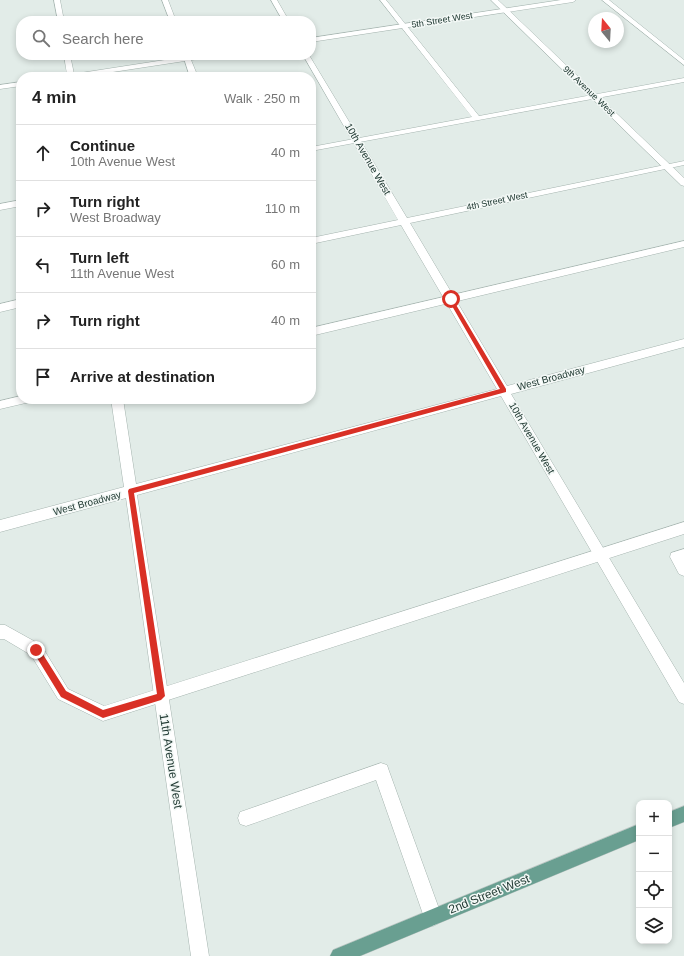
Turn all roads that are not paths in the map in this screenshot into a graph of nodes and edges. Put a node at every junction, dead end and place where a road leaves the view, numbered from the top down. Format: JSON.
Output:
{"nodes":[{"id":1,"x":57,"y":0,"type":"edge"},
{"id":2,"x":165,"y":0,"type":"edge"},
{"id":3,"x":274,"y":0,"type":"edge"},
{"id":4,"x":383,"y":0,"type":"edge"},
{"id":5,"x":494,"y":0,"type":"edge"},
{"id":6,"x":573,"y":0,"type":"edge"},
{"id":7,"x":605,"y":0,"type":"edge"},
{"id":8,"x":504,"y":10,"type":"junction"},
{"id":9,"x":60,"y":16,"type":"edge"},
{"id":10,"x":171,"y":16,"type":"edge"},
{"id":11,"x":283,"y":16,"type":"edge"},
{"id":12,"x":404,"y":26,"type":"junction"},
{"id":13,"x":316,"y":39,"type":"edge"},
{"id":14,"x":67,"y":60,"type":"edge"},
{"id":15,"x":169,"y":60,"type":"edge"},
{"id":16,"x":188,"y":60,"type":"edge"},
{"id":17,"x":309,"y":60,"type":"edge"},
{"id":18,"x":684,"y":63,"type":"edge"},
{"id":19,"x":69,"y":72,"type":"edge"},
{"id":20,"x":98,"y":72,"type":"edge"},
{"id":21,"x":192,"y":72,"type":"edge"},
{"id":22,"x":684,"y":80,"type":"edge"},
{"id":23,"x":16,"y":85,"type":"edge"},
{"id":24,"x":0,"y":87,"type":"edge"},
{"id":25,"x":594,"y":97,"type":"junction"},
{"id":26,"x":477,"y":118,"type":"junction"},
{"id":27,"x":357,"y":141,"type":"junction"},
{"id":28,"x":316,"y":148,"type":"edge"},
{"id":29,"x":684,"y":163,"type":"edge"},
{"id":30,"x":667,"y":166,"type":"junction"},
{"id":31,"x":684,"y":183,"type":"edge"},
{"id":32,"x":16,"y":204,"type":"edge"},
{"id":33,"x":0,"y":207,"type":"edge"},
{"id":34,"x":404,"y":221,"type":"junction"},
{"id":35,"x":316,"y":240,"type":"edge"},
{"id":36,"x":684,"y":244,"type":"edge"},
{"id":37,"x":451,"y":299,"type":"junction"},
{"id":38,"x":16,"y":304,"type":"edge"},
{"id":39,"x":0,"y":308,"type":"edge"},
{"id":40,"x":316,"y":331,"type":"edge"},
{"id":41,"x":684,"y":343,"type":"edge"},
{"id":42,"x":504,"y":391,"type":"junction"},
{"id":43,"x":16,"y":401,"type":"edge"},
{"id":44,"x":118,"y":404,"type":"edge"},
{"id":45,"x":0,"y":405,"type":"edge"},
{"id":46,"x":131,"y":491,"type":"junction"},
{"id":47,"x":0,"y":526,"type":"edge"},
{"id":48,"x":684,"y":528,"type":"edge"},
{"id":49,"x":601,"y":555,"type":"junction"},
{"id":50,"x":684,"y":555,"type":"edge"},
{"id":51,"x":684,"y":570,"type":"edge"},
{"id":52,"x":0,"y":632,"type":"edge"},
{"id":53,"x":161,"y":696,"type":"junction"},
{"id":54,"x":684,"y":697,"type":"edge"},
{"id":55,"x":684,"y":814,"type":"edge"},
{"id":56,"x":246,"y":818,"type":"dead end"},
{"id":57,"x":672,"y":819,"type":"edge"},
{"id":58,"x":636,"y":833,"type":"edge"},
{"id":59,"x":433,"y":917,"type":"junction"},
{"id":60,"x":200,"y":956,"type":"edge"},
{"id":61,"x":339,"y":956,"type":"edge"}],
"edges":[{"from":1,"to":9,"type":"street"},
{"from":2,"to":10,"type":"street"},
{"from":3,"to":11,"type":"street"},
{"from":4,"to":12,"type":"street"},
{"from":5,"to":8,"type":"street","name":"9th Avenue West"},
{"from":6,"to":8,"type":"street","name":"5th Street West"},
{"from":7,"to":18,"type":"street"},
{"from":8,"to":12,"type":"street","name":"5th Street West"},
{"from":8,"to":25,"type":"street","name":"9th Avenue West"},
{"from":12,"to":13,"type":"street","name":"5th Street West"},
{"from":12,"to":26,"type":"street"},
{"from":14,"to":19,"type":"street"},
{"from":15,"to":20,"type":"street"},
{"from":16,"to":21,"type":"street"},
{"from":17,"to":27,"type":"street","name":"10th Avenue West"},
{"from":22,"to":25,"type":"street"},
{"from":23,"to":24,"type":"street"},
{"from":25,"to":26,"type":"street"},
{"from":25,"to":30,"type":"street","name":"9th Avenue West"},
{"from":26,"to":27,"type":"street"},
{"from":27,"to":28,"type":"street"},
{"from":27,"to":34,"type":"street","name":"10th Avenue West"},
{"from":29,"to":30,"type":"street","name":"4th Street West"},
{"from":30,"to":31,"type":"street","name":"9th Avenue West"},
{"from":30,"to":34,"type":"street","name":"4th Street West"},
{"from":32,"to":33,"type":"street"},
{"from":34,"to":35,"type":"street","name":"4th Street West"},
{"from":34,"to":37,"type":"street","name":"10th Avenue West"},
{"from":36,"to":37,"type":"street"},
{"from":37,"to":40,"type":"street"},
{"from":37,"to":42,"type":"street","name":"10th Avenue West"},
{"from":38,"to":39,"type":"street"},
{"from":41,"to":42,"type":"street","name":"West Broadway"},
{"from":42,"to":46,"type":"street","name":"West Broadway"},
{"from":42,"to":49,"type":"street","name":"10th Avenue West"},
{"from":43,"to":45,"type":"street"},
{"from":44,"to":46,"type":"street","name":"11th Avenue West"},
{"from":46,"to":47,"type":"street","name":"West Broadway"},
{"from":46,"to":53,"type":"street","name":"11th Avenue West"},
{"from":48,"to":49,"type":"street"},
{"from":49,"to":53,"type":"street"},
{"from":49,"to":54,"type":"street","name":"10th Avenue West"},
{"from":50,"to":51,"type":"street"},
{"from":52,"to":53,"type":"street"},
{"from":53,"to":60,"type":"street","name":"11th Avenue West"},
{"from":55,"to":57,"type":"main road"},
{"from":56,"to":59,"type":"street"},
{"from":58,"to":59,"type":"main road","name":"2nd Street West"},
{"from":59,"to":61,"type":"main road","name":"2nd Street West"}]}
